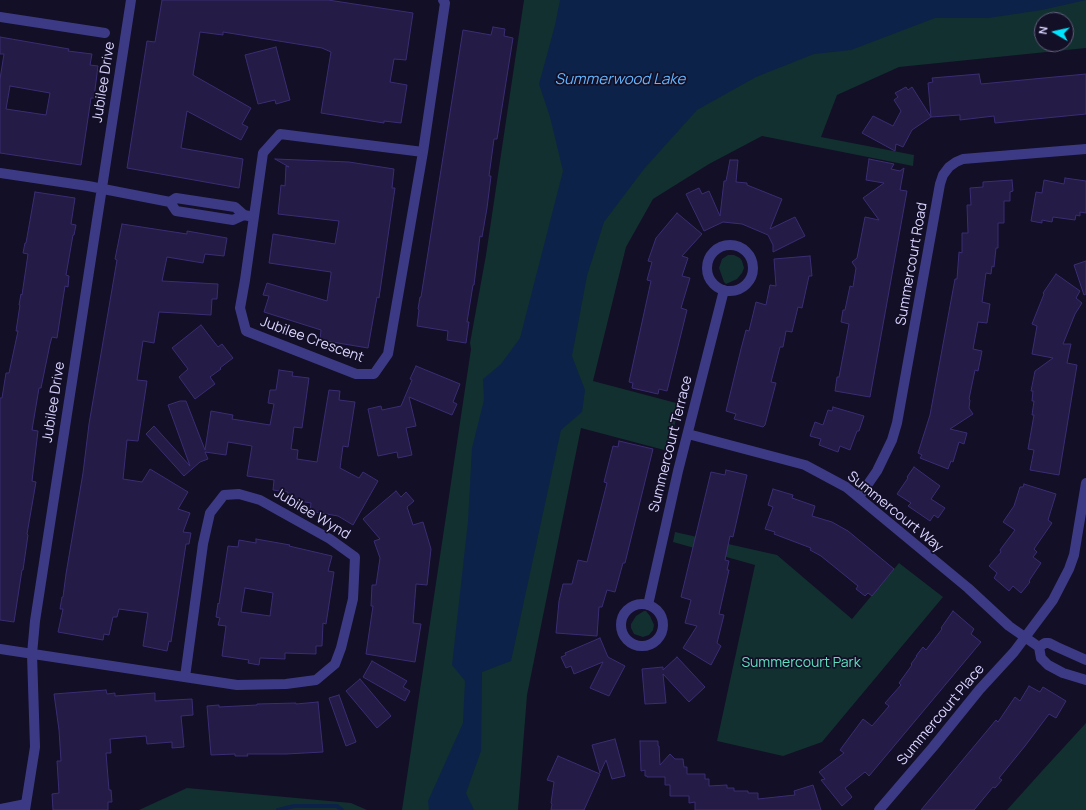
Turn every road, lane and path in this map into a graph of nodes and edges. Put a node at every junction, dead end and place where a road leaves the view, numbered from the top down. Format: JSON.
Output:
{"nodes":[{"id":1,"x":131,"y":0,"type":"edge"},
{"id":2,"x":443,"y":0,"type":"edge"},
{"id":3,"x":0,"y":17,"type":"edge"},
{"id":4,"x":106,"y":33,"type":"dead end"},
{"id":5,"x":1086,"y":149,"type":"edge"},
{"id":6,"x":423,"y":152,"type":"junction"},
{"id":7,"x":0,"y":173,"type":"edge"},
{"id":8,"x":101,"y":188,"type":"junction"},
{"id":9,"x":249,"y":216,"type":"junction"},
{"id":10,"x":724,"y":290,"type":"junction"},
{"id":11,"x":688,"y":434,"type":"junction"},
{"id":12,"x":1086,"y":483,"type":"edge"},
{"id":13,"x":859,"y":498,"type":"junction"},
{"id":14,"x":648,"y":605,"type":"junction"},
{"id":15,"x":1026,"y":637,"type":"junction"},
{"id":16,"x":1039,"y":647,"type":"junction"},
{"id":17,"x":0,"y":649,"type":"edge"},
{"id":18,"x":32,"y":654,"type":"junction"},
{"id":19,"x":1086,"y":660,"type":"edge"},
{"id":20,"x":186,"y":677,"type":"junction"},
{"id":21,"x":1086,"y":680,"type":"edge"},
{"id":22,"x":25,"y":807,"type":"edge"},
{"id":23,"x":0,"y":809,"type":"edge"},
{"id":24,"x":879,"y":810,"type":"edge"}],
"edges":[{"from":1,"to":8,"type":"street","name":"Jubilee Drive"},
{"from":2,"to":6,"type":"street","name":"Jubilee Crescent"},
{"from":3,"to":4,"type":"street"},
{"from":5,"to":13,"type":"street","name":"Summercourt Road"},
{"from":6,"to":9,"type":"street","name":"Jubilee Crescent"},
{"from":6,"to":9,"type":"street","name":"Jubilee Crescent"},
{"from":7,"to":8,"type":"street"},
{"from":8,"to":9,"type":"street"},
{"from":8,"to":18,"type":"street","name":"Jubilee Drive"},
{"from":10,"to":10,"type":"street"},
{"from":10,"to":11,"type":"street","name":"Summercourt Terrace"},
{"from":11,"to":13,"type":"street","name":"Summercourt Way"},
{"from":11,"to":14,"type":"street","name":"Summercourt Terrace"},
{"from":12,"to":15,"type":"street","name":"Summercourt Place"},
{"from":13,"to":15,"type":"street","name":"Summercourt Way"},
{"from":14,"to":14,"type":"street"},
{"from":15,"to":16,"type":"street","name":"Summercourt Way"},
{"from":15,"to":24,"type":"street","name":"Summercourt Place"},
{"from":16,"to":19,"type":"street"},
{"from":16,"to":21,"type":"street","name":"Summercourt Way"},
{"from":17,"to":18,"type":"street","name":"Jubilee Wynd"},
{"from":18,"to":20,"type":"street","name":"Jubilee Wynd"},
{"from":18,"to":22,"type":"street","name":"Jubilee Drive"},
{"from":20,"to":20,"type":"street","name":"Jubilee Wynd"},
{"from":22,"to":23,"type":"street"}]}
